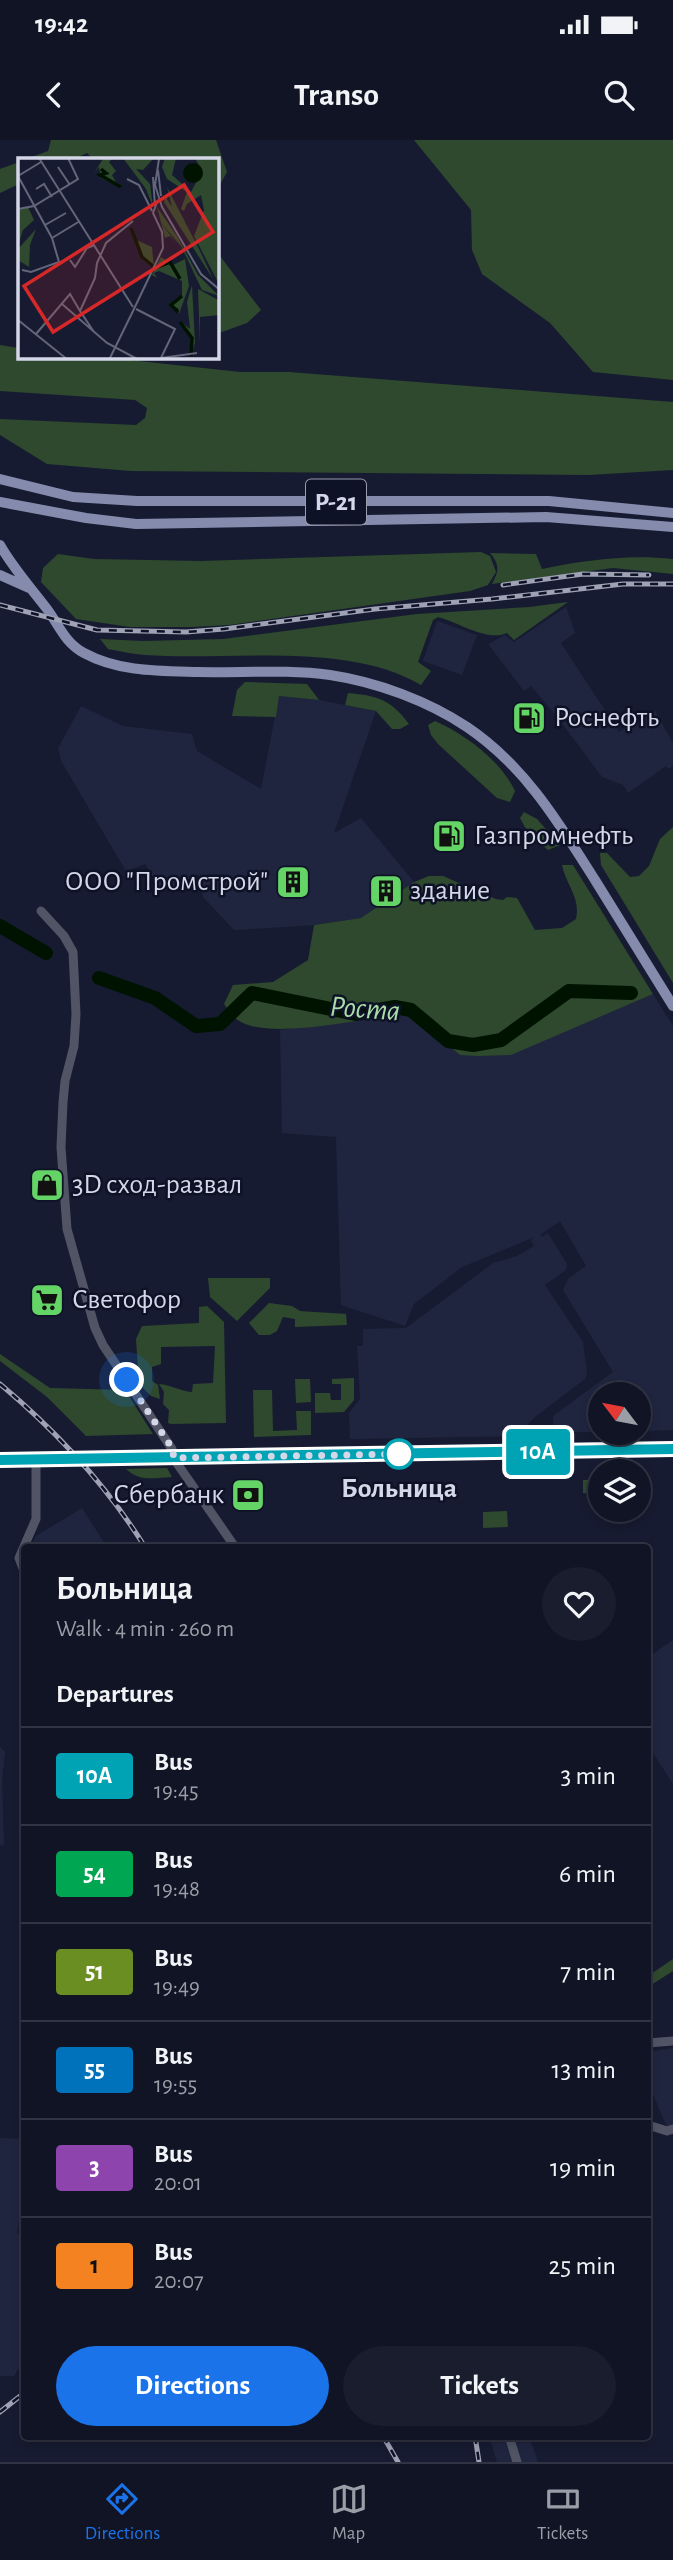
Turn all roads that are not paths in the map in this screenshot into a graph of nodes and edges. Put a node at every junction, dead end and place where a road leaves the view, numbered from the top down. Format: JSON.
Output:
{"nodes":[{"id":1,"x":0,"y":479,"type":"edge"},
{"id":2,"x":0,"y":502,"type":"edge"},
{"id":3,"x":673,"y":513,"type":"edge"},
{"id":4,"x":673,"y":527,"type":"edge"},
{"id":5,"x":1,"y":549,"type":"edge"},
{"id":6,"x":0,"y":575,"type":"edge"},
{"id":7,"x":32,"y":589,"type":"junction"},
{"id":8,"x":41,"y":911,"type":"dead end"},
{"id":9,"x":673,"y":1006,"type":"edge"},
{"id":10,"x":673,"y":1449,"type":"edge"},
{"id":11,"x":174,"y":1458,"type":"junction"},
{"id":12,"x":0,"y":1460,"type":"edge"},
{"id":13,"x":36,"y":1460,"type":"junction"},
{"id":14,"x":25,"y":1544,"type":"edge"},
{"id":15,"x":233,"y":1544,"type":"edge"},
{"id":16,"x":673,"y":2041,"type":"edge"},
{"id":17,"x":651,"y":2043,"type":"edge"},
{"id":18,"x":651,"y":2126,"type":"edge"},
{"id":19,"x":673,"y":2129,"type":"edge"},
{"id":20,"x":510,"y":2440,"type":"edge"},
{"id":21,"x":517,"y":2462,"type":"edge"}],
"edges":[{"from":1,"to":3,"type":"main road","number":"Р-21"},
{"from":2,"to":4,"type":"main road","number":"Р-21"},
{"from":5,"to":7,"type":"main road"},
{"from":6,"to":7,"type":"main road"},
{"from":7,"to":9,"type":"main road"},
{"from":8,"to":11,"type":"street"},
{"from":10,"to":11,"type":"street"},
{"from":11,"to":13,"type":"street"},
{"from":11,"to":15,"type":"street"},
{"from":12,"to":13,"type":"street"},
{"from":13,"to":14,"type":"street"},
{"from":16,"to":17,"type":"street"},
{"from":18,"to":19,"type":"street"},
{"from":20,"to":21,"type":"street"}]}
